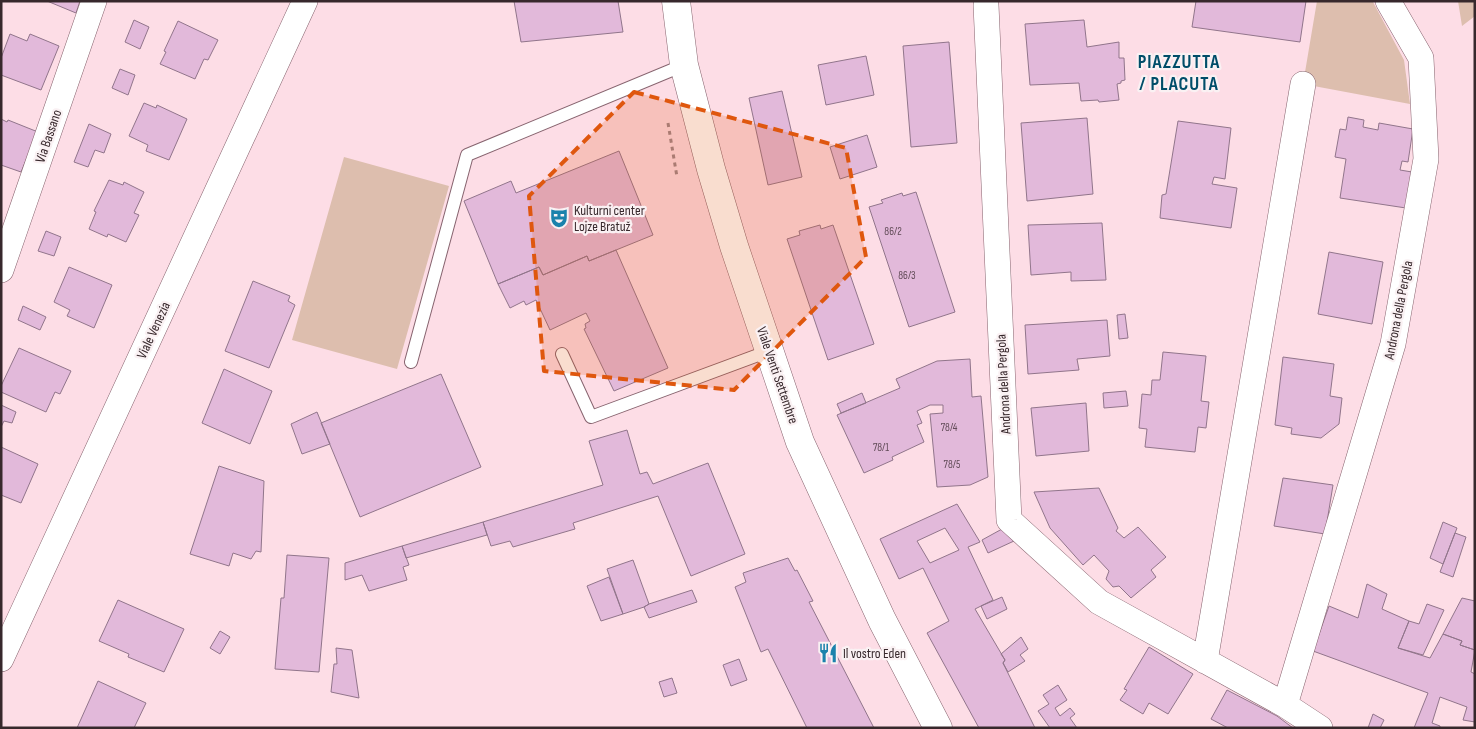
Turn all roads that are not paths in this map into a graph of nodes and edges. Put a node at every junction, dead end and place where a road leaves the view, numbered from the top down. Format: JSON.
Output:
{"nodes":[{"id":1,"x":94,"y":1,"type":"edge"},
{"id":2,"x":305,"y":1,"type":"edge"},
{"id":3,"x":676,"y":1,"type":"edge"},
{"id":4,"x":1388,"y":1,"type":"edge"},
{"id":5,"x":986,"y":5,"type":"dead end"},
{"id":6,"x":684,"y":65,"type":"junction"},
{"id":7,"x":1303,"y":84,"type":"dead end"},
{"id":8,"x":1,"y":270,"type":"edge"},
{"id":9,"x":769,"y":351,"type":"junction"},
{"id":10,"x":562,"y":354,"type":"dead end"},
{"id":11,"x":411,"y":362,"type":"dead end"},
{"id":12,"x":1,"y":659,"type":"edge"},
{"id":13,"x":1205,"y":661,"type":"junction"},
{"id":14,"x":1285,"y":705,"type":"junction"},
{"id":15,"x":938,"y":728,"type":"edge"},
{"id":16,"x":1320,"y":728,"type":"edge"}],
"edges":[{"from":1,"to":8,"type":"street","name":"Via Bassano"},
{"from":2,"to":12,"type":"street","name":"Viale Venezia"},
{"from":3,"to":6,"type":"main road","name":"Viale Venti Settembre"},
{"from":4,"to":14,"type":"street","name":"Androna della Pergola"},
{"from":5,"to":13,"type":"street","name":"Androna della Pergola"},
{"from":6,"to":9,"type":"main road","name":"Viale Venti Settembre"},
{"from":6,"to":11,"type":"lane"},
{"from":7,"to":13,"type":"street"},
{"from":9,"to":10,"type":"lane"},
{"from":9,"to":15,"type":"main road","name":"Viale Venti Settembre"},
{"from":13,"to":14,"type":"street","name":"Androna della Pergola"},
{"from":14,"to":16,"type":"street","name":"Androna della Pergola"}]}
